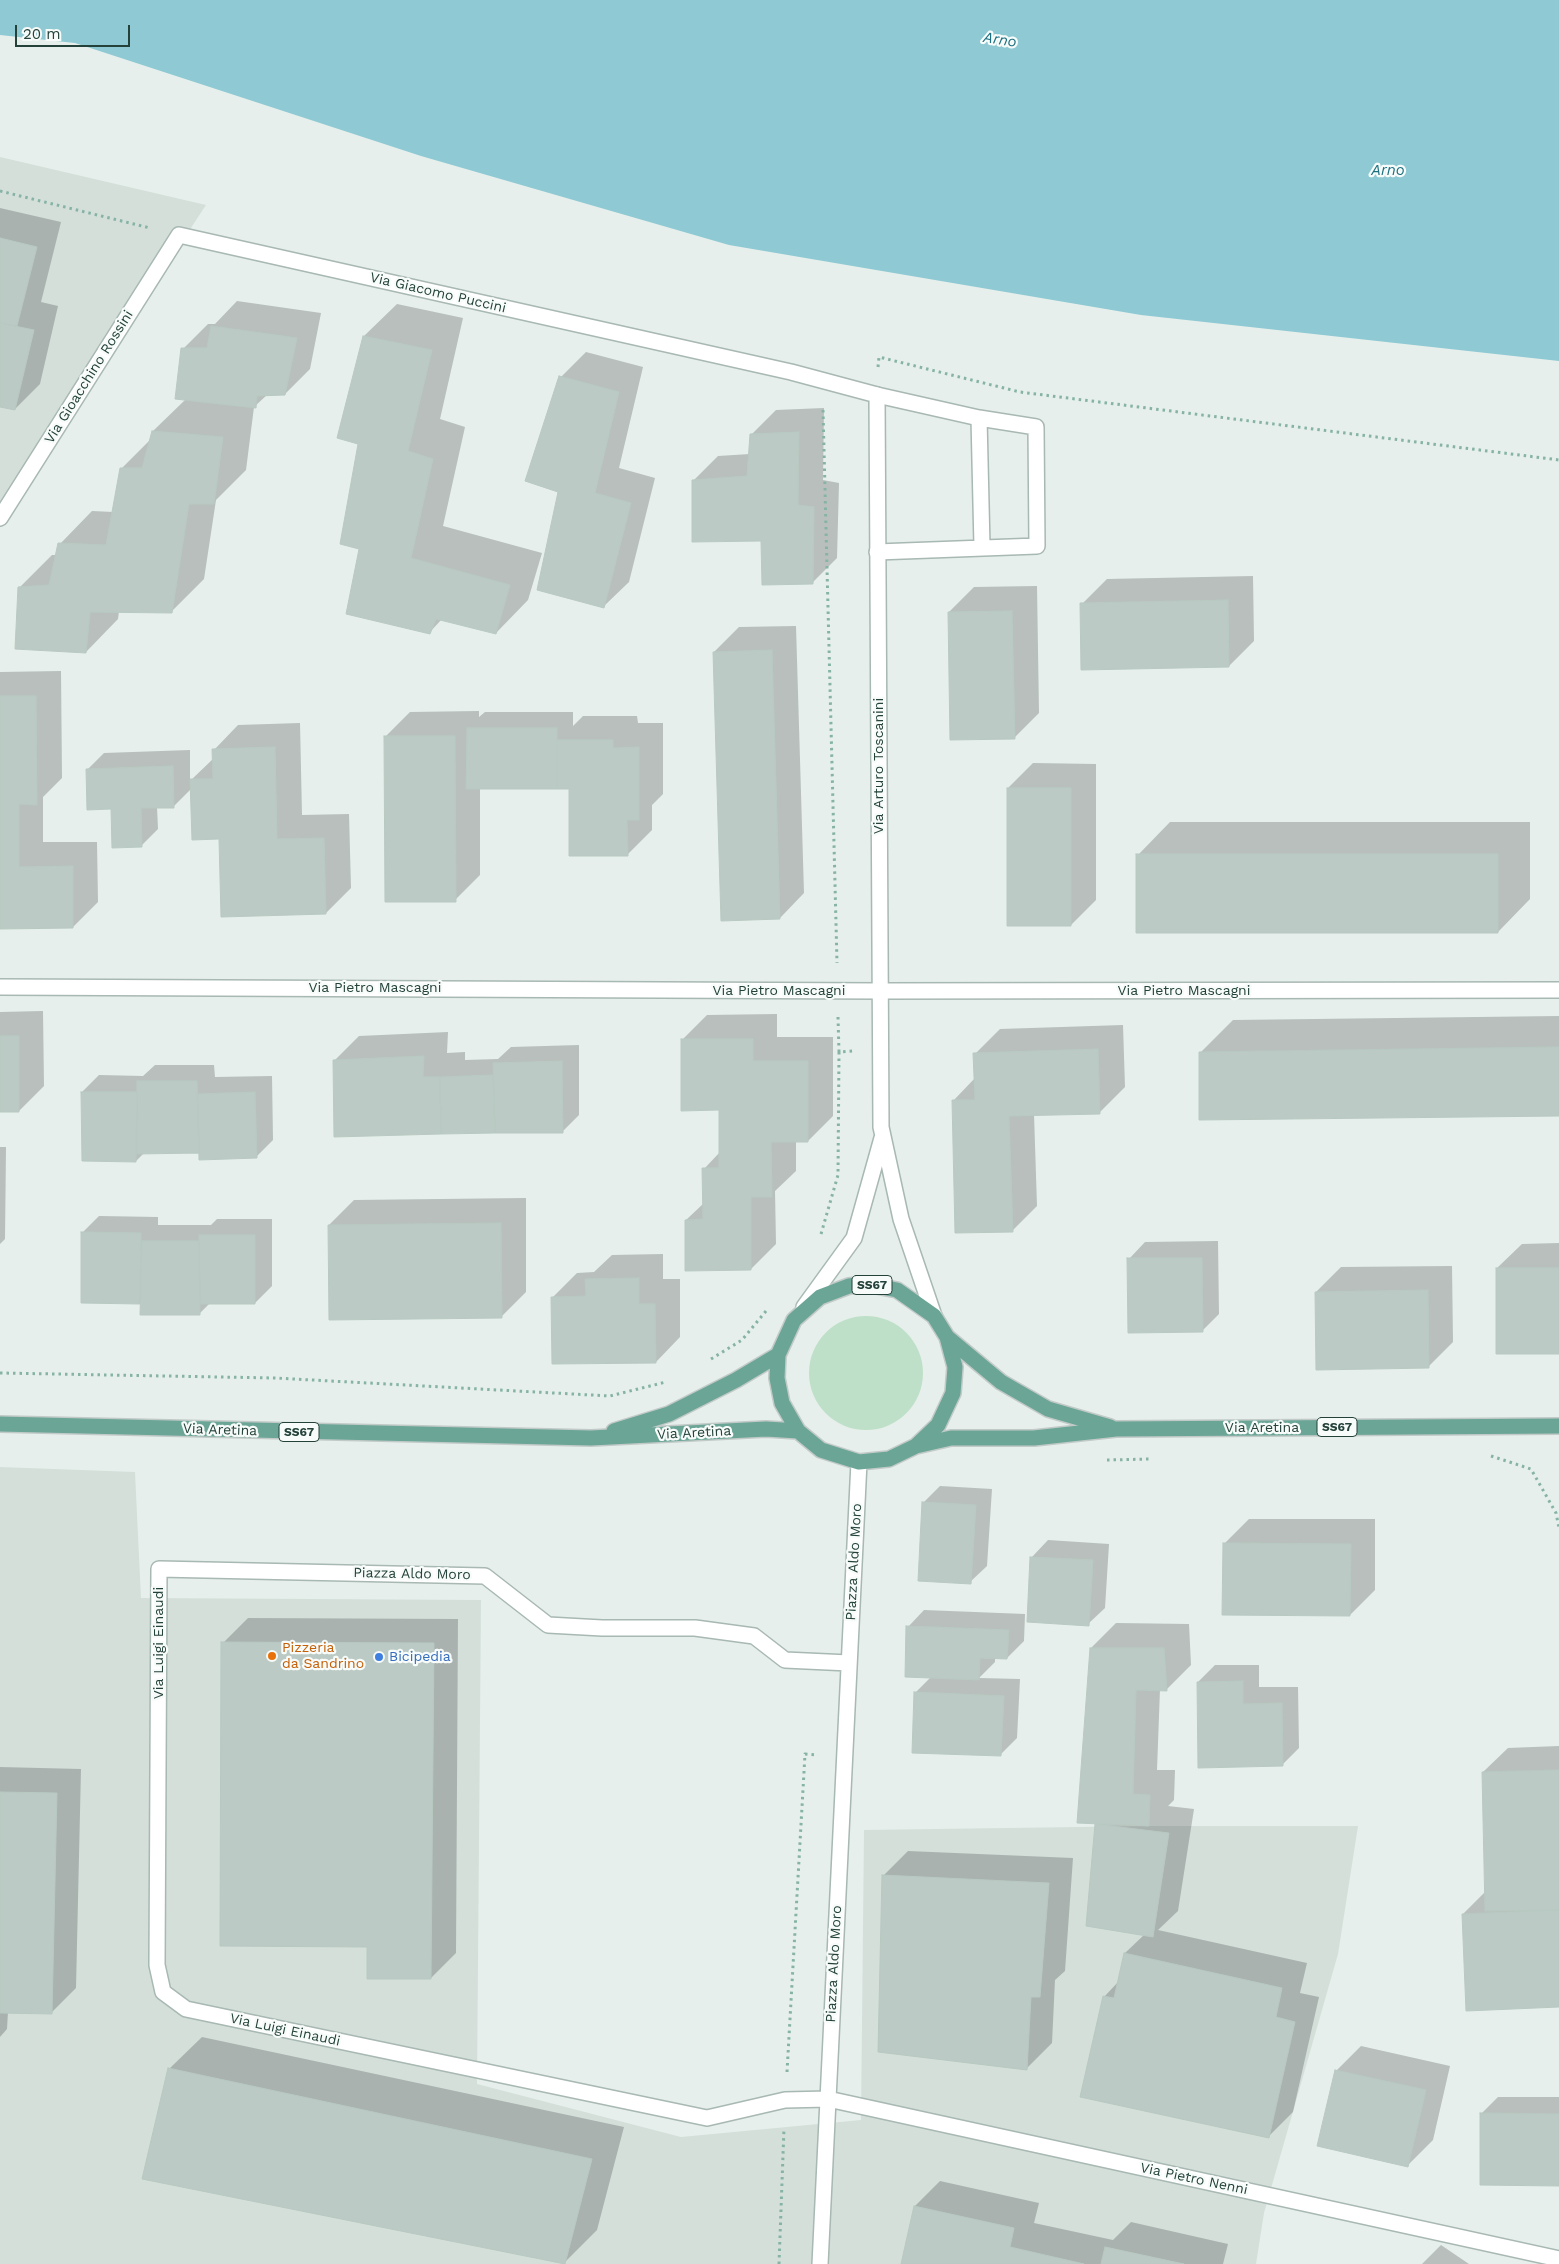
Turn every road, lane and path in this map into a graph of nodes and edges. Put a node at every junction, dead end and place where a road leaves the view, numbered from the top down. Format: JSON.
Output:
{"nodes":[{"id":1,"x":0,"y":191,"type":"edge"},
{"id":2,"x":179,"y":235,"type":"junction"},
{"id":3,"x":822,"y":381,"type":"junction"},
{"id":4,"x":876,"y":395,"type":"junction"},
{"id":5,"x":979,"y":418,"type":"junction"},
{"id":6,"x":1559,"y":460,"type":"edge"},
{"id":7,"x":0,"y":518,"type":"edge"},
{"id":8,"x":982,"y":547,"type":"junction"},
{"id":9,"x":878,"y":552,"type":"junction"},
{"id":10,"x":0,"y":987,"type":"edge"},
{"id":11,"x":1559,"y":990,"type":"edge"},
{"id":12,"x":837,"y":991,"type":"junction"},
{"id":13,"x":880,"y":991,"type":"junction"},
{"id":14,"x":881,"y":1049,"type":"junction"},
{"id":15,"x":839,"y":1052,"type":"junction"},
{"id":16,"x":882,"y":1136,"type":"junction"},
{"id":17,"x":819,"y":1242,"type":"dead end"},
{"id":18,"x":766,"y":1310,"type":"dead end"},
{"id":19,"x":934,"y":1316,"type":"junction"},
{"id":20,"x":794,"y":1320,"type":"junction"},
{"id":21,"x":947,"y":1337,"type":"junction"},
{"id":22,"x":778,"y":1354,"type":"junction"},
{"id":23,"x":710,"y":1359,"type":"dead end"},
{"id":24,"x":0,"y":1373,"type":"edge"},
{"id":25,"x":670,"y":1381,"type":"dead end"},
{"id":26,"x":2,"y":1422,"type":"edge"},
{"id":27,"x":1559,"y":1426,"type":"edge"},
{"id":28,"x":1116,"y":1429,"type":"junction"},
{"id":29,"x":798,"y":1431,"type":"junction"},
{"id":30,"x":591,"y":1438,"type":"junction"},
{"id":31,"x":916,"y":1446,"type":"junction"},
{"id":32,"x":1488,"y":1455,"type":"dead end"},
{"id":33,"x":1156,"y":1459,"type":"dead end"},
{"id":34,"x":1106,"y":1460,"type":"dead end"},
{"id":35,"x":858,"y":1462,"type":"junction"},
{"id":36,"x":1559,"y":1528,"type":"edge"},
{"id":37,"x":159,"y":1569,"type":"joint"},
{"id":38,"x":848,"y":1663,"type":"junction"},
{"id":39,"x":844,"y":1758,"type":"junction"},
{"id":40,"x":828,"y":2099,"type":"junction"},
{"id":41,"x":785,"y":2100,"type":"junction"},
{"id":42,"x":1559,"y":2259,"type":"edge"},
{"id":43,"x":779,"y":2264,"type":"edge"},
{"id":44,"x":820,"y":2264,"type":"edge"}],
"edges":[{"from":1,"to":2,"type":"path"},
{"from":2,"to":3,"type":"street","name":"Via Giacomo Puccini"},
{"from":2,"to":7,"type":"street","name":"Via Gioacchino Rossini"},
{"from":3,"to":4,"type":"street","name":"Via Giacomo Puccini"},
{"from":3,"to":12,"type":"path"},
{"from":4,"to":5,"type":"street","name":"Via Giacomo Puccini"},
{"from":4,"to":6,"type":"path"},
{"from":4,"to":9,"type":"street","name":"Via Arturo Toscanini"},
{"from":5,"to":8,"type":"street"},
{"from":5,"to":8,"type":"street","name":"Via Giacomo Puccini"},
{"from":8,"to":9,"type":"street"},
{"from":9,"to":13,"type":"street","name":"Via Arturo Toscanini"},
{"from":10,"to":12,"type":"street","name":"Via Pietro Mascagni"},
{"from":11,"to":13,"type":"street","name":"Via Pietro Mascagni"},
{"from":12,"to":13,"type":"street","name":"Via Pietro Mascagni"},
{"from":12,"to":15,"type":"path"},
{"from":13,"to":14,"type":"street","name":"Via Arturo Toscanini"},
{"from":14,"to":15,"type":"path"},
{"from":14,"to":16,"type":"street","name":"Via Arturo Toscanini"},
{"from":15,"to":17,"type":"path"},
{"from":16,"to":19,"type":"street","name":"Via Arturo Toscanini"},
{"from":16,"to":20,"type":"street","name":"Via Arturo Toscanini"},
{"from":18,"to":23,"type":"path"},
{"from":19,"to":20,"type":"main road","name":"Via Aretina","number":"SS67"},
{"from":19,"to":21,"type":"main road","name":"Via Aretina","number":"SS67"},
{"from":20,"to":22,"type":"main road","name":"Via Aretina","number":"SS67"},
{"from":21,"to":28,"type":"main road","name":"Via Aretina","number":"SS67"},
{"from":21,"to":31,"type":"main road","name":"Via Aretina","number":"SS67"},
{"from":22,"to":29,"type":"main road","name":"Via Aretina","number":"SS67"},
{"from":22,"to":30,"type":"main road","name":"Via Aretina","number":"SS67"},
{"from":24,"to":25,"type":"path"},
{"from":26,"to":30,"type":"main road","name":"Via Aretina","number":"SS67"},
{"from":27,"to":28,"type":"main road","name":"Via Aretina","number":"SS67"},
{"from":28,"to":31,"type":"main road","name":"Via Aretina","number":"SS67"},
{"from":29,"to":30,"type":"main road","name":"Via Aretina","number":"SS67"},
{"from":29,"to":35,"type":"main road","name":"Via Aretina","number":"SS67"},
{"from":31,"to":35,"type":"main road","name":"Via Aretina","number":"SS67"},
{"from":32,"to":36,"type":"path"},
{"from":33,"to":34,"type":"path"},
{"from":35,"to":38,"type":"street","name":"Piazza Aldo Moro"},
{"from":37,"to":38,"type":"street","name":"Piazza Aldo Moro"},
{"from":37,"to":41,"type":"street","name":"Via Luigi Einaudi"},
{"from":38,"to":39,"type":"street","name":"Piazza Aldo Moro"},
{"from":39,"to":40,"type":"street","name":"Piazza Aldo Moro"},
{"from":39,"to":41,"type":"path"},
{"from":40,"to":41,"type":"street","name":"Via Luigi Einaudi"},
{"from":40,"to":42,"type":"street","name":"Via Pietro Nenni"},
{"from":40,"to":44,"type":"street","name":"Piazza Aldo Moro"},
{"from":41,"to":43,"type":"path"}]}
